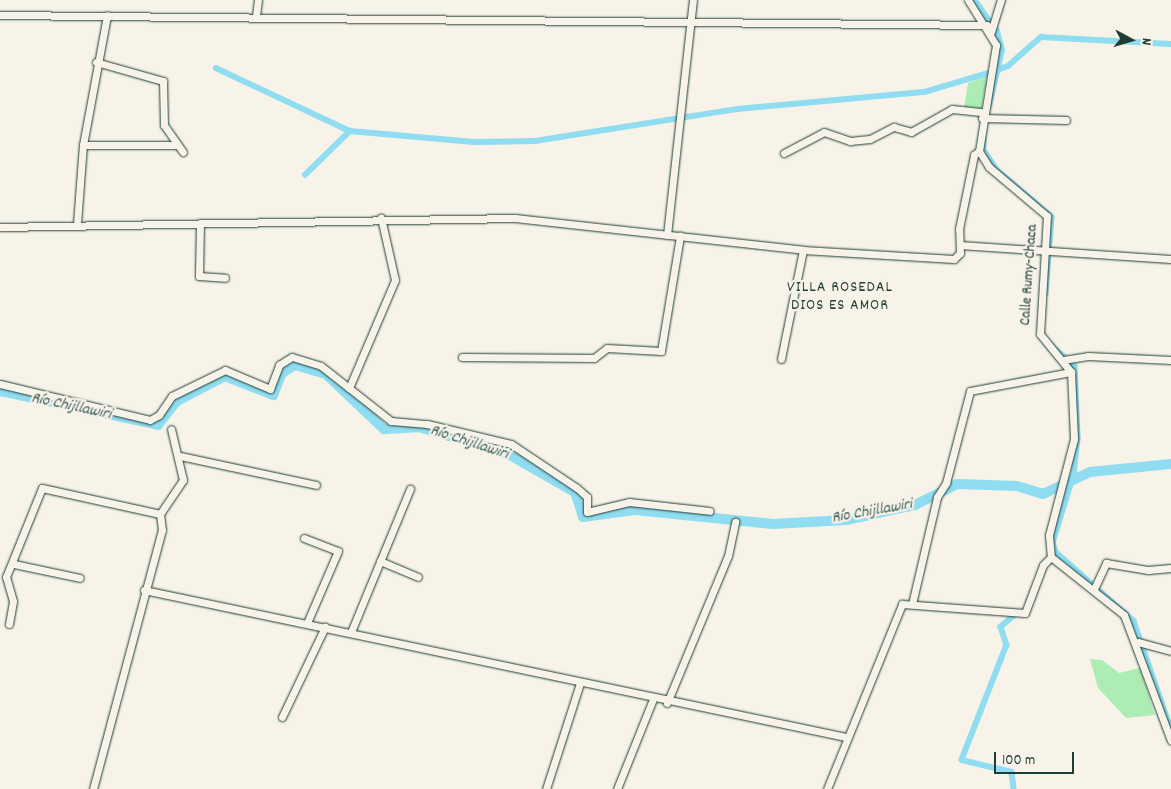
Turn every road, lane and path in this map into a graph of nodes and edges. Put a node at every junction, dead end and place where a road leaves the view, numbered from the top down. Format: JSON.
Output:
{"nodes":[{"id":1,"x":258,"y":0,"type":"edge"},
{"id":2,"x":693,"y":0,"type":"edge"},
{"id":3,"x":968,"y":0,"type":"edge"},
{"id":4,"x":1001,"y":0,"type":"edge"},
{"id":5,"x":0,"y":15,"type":"edge"},
{"id":6,"x":107,"y":15,"type":"junction"},
{"id":7,"x":256,"y":16,"type":"junction"},
{"id":8,"x":693,"y":22,"type":"junction"},
{"id":9,"x":989,"y":28,"type":"junction"},
{"id":10,"x":96,"y":62,"type":"junction"},
{"id":11,"x":982,"y":115,"type":"junction"},
{"id":12,"x":1066,"y":120,"type":"dead end"},
{"id":13,"x":83,"y":145,"type":"junction"},
{"id":14,"x":177,"y":145,"type":"junction"},
{"id":15,"x":979,"y":151,"type":"junction"},
{"id":16,"x":183,"y":152,"type":"dead end"},
{"id":17,"x":784,"y":153,"type":"dead end"},
{"id":18,"x":381,"y":218,"type":"junction"},
{"id":19,"x":200,"y":223,"type":"junction"},
{"id":20,"x":77,"y":224,"type":"junction"},
{"id":21,"x":0,"y":227,"type":"edge"},
{"id":22,"x":668,"y":235,"type":"junction"},
{"id":23,"x":680,"y":236,"type":"junction"},
{"id":24,"x":960,"y":245,"type":"junction"},
{"id":25,"x":804,"y":250,"type":"junction"},
{"id":26,"x":1050,"y":251,"type":"junction"},
{"id":27,"x":1171,"y":260,"type":"edge"},
{"id":28,"x":225,"y":278,"type":"dead end"},
{"id":29,"x":462,"y":357,"type":"dead end"},
{"id":30,"x":781,"y":359,"type":"dead end"},
{"id":31,"x":1066,"y":359,"type":"junction"},
{"id":32,"x":1171,"y":360,"type":"edge"},
{"id":33,"x":1071,"y":372,"type":"junction"},
{"id":34,"x":0,"y":384,"type":"edge"},
{"id":35,"x":349,"y":388,"type":"junction"},
{"id":36,"x":171,"y":429,"type":"dead end"},
{"id":37,"x":180,"y":456,"type":"junction"},
{"id":38,"x":316,"y":485,"type":"dead end"},
{"id":39,"x":410,"y":489,"type":"dead end"},
{"id":40,"x":710,"y":511,"type":"dead end"},
{"id":41,"x":160,"y":514,"type":"junction"},
{"id":42,"x":735,"y":522,"type":"dead end"},
{"id":43,"x":304,"y":538,"type":"dead end"},
{"id":44,"x":1051,"y":557,"type":"junction"},
{"id":45,"x":380,"y":561,"type":"junction"},
{"id":46,"x":14,"y":564,"type":"junction"},
{"id":47,"x":1171,"y":568,"type":"edge"},
{"id":48,"x":418,"y":577,"type":"dead end"},
{"id":49,"x":80,"y":578,"type":"dead end"},
{"id":50,"x":1095,"y":587,"type":"junction"},
{"id":51,"x":144,"y":590,"type":"junction"},
{"id":52,"x":912,"y":604,"type":"junction"},
{"id":53,"x":307,"y":623,"type":"junction"},
{"id":54,"x":9,"y":624,"type":"dead end"},
{"id":55,"x":325,"y":627,"type":"junction"},
{"id":56,"x":351,"y":632,"type":"junction"},
{"id":57,"x":1142,"y":644,"type":"junction"},
{"id":58,"x":1171,"y":651,"type":"edge"},
{"id":59,"x":580,"y":683,"type":"junction"},
{"id":60,"x":653,"y":699,"type":"junction"},
{"id":61,"x":667,"y":703,"type":"junction"},
{"id":62,"x":282,"y":718,"type":"dead end"},
{"id":63,"x":846,"y":737,"type":"junction"},
{"id":64,"x":1171,"y":741,"type":"edge"},
{"id":65,"x":93,"y":789,"type":"edge"},
{"id":66,"x":546,"y":789,"type":"edge"},
{"id":67,"x":617,"y":789,"type":"edge"},
{"id":68,"x":826,"y":789,"type":"edge"}],
"edges":[{"from":1,"to":7,"type":"street"},
{"from":2,"to":8,"type":"street"},
{"from":3,"to":9,"type":"street"},
{"from":4,"to":9,"type":"street"},
{"from":5,"to":6,"type":"street"},
{"from":6,"to":7,"type":"street"},
{"from":6,"to":10,"type":"street"},
{"from":7,"to":8,"type":"street"},
{"from":8,"to":9,"type":"street"},
{"from":8,"to":22,"type":"street"},
{"from":9,"to":11,"type":"street"},
{"from":10,"to":13,"type":"street"},
{"from":10,"to":14,"type":"street"},
{"from":11,"to":12,"type":"street"},
{"from":11,"to":15,"type":"street"},
{"from":11,"to":17,"type":"street"},
{"from":13,"to":14,"type":"street"},
{"from":13,"to":20,"type":"street"},
{"from":14,"to":16,"type":"street"},
{"from":15,"to":24,"type":"street"},
{"from":15,"to":26,"type":"street","name":"Calle Rumy-Chaca"},
{"from":18,"to":19,"type":"street"},
{"from":18,"to":22,"type":"street"},
{"from":18,"to":35,"type":"street"},
{"from":19,"to":20,"type":"street"},
{"from":19,"to":28,"type":"street"},
{"from":20,"to":21,"type":"street"},
{"from":22,"to":23,"type":"street"},
{"from":23,"to":25,"type":"street"},
{"from":23,"to":29,"type":"street"},
{"from":24,"to":25,"type":"street"},
{"from":24,"to":26,"type":"street"},
{"from":25,"to":30,"type":"street"},
{"from":26,"to":27,"type":"street"},
{"from":26,"to":31,"type":"street","name":"Calle Rumy-Chaca"},
{"from":31,"to":32,"type":"street"},
{"from":31,"to":33,"type":"street","name":"Calle Rumy-Chaca"},
{"from":33,"to":44,"type":"street"},
{"from":33,"to":52,"type":"street"},
{"from":34,"to":35,"type":"street"},
{"from":35,"to":40,"type":"street"},
{"from":36,"to":37,"type":"street"},
{"from":37,"to":38,"type":"street"},
{"from":37,"to":41,"type":"street"},
{"from":39,"to":45,"type":"street"},
{"from":41,"to":46,"type":"street"},
{"from":41,"to":51,"type":"street"},
{"from":42,"to":61,"type":"street"},
{"from":43,"to":53,"type":"street"},
{"from":44,"to":50,"type":"street"},
{"from":44,"to":52,"type":"street"},
{"from":45,"to":48,"type":"street"},
{"from":45,"to":56,"type":"street"},
{"from":46,"to":49,"type":"street"},
{"from":46,"to":54,"type":"street"},
{"from":47,"to":50,"type":"street"},
{"from":50,"to":57,"type":"street"},
{"from":51,"to":53,"type":"street"},
{"from":51,"to":65,"type":"street"},
{"from":52,"to":63,"type":"street"},
{"from":53,"to":55,"type":"street"},
{"from":55,"to":56,"type":"street"},
{"from":55,"to":62,"type":"street"},
{"from":56,"to":59,"type":"street"},
{"from":57,"to":58,"type":"street"},
{"from":57,"to":64,"type":"street"},
{"from":59,"to":60,"type":"street"},
{"from":59,"to":66,"type":"street"},
{"from":60,"to":61,"type":"street"},
{"from":60,"to":67,"type":"street"},
{"from":61,"to":63,"type":"street"},
{"from":63,"to":68,"type":"street"}]}
